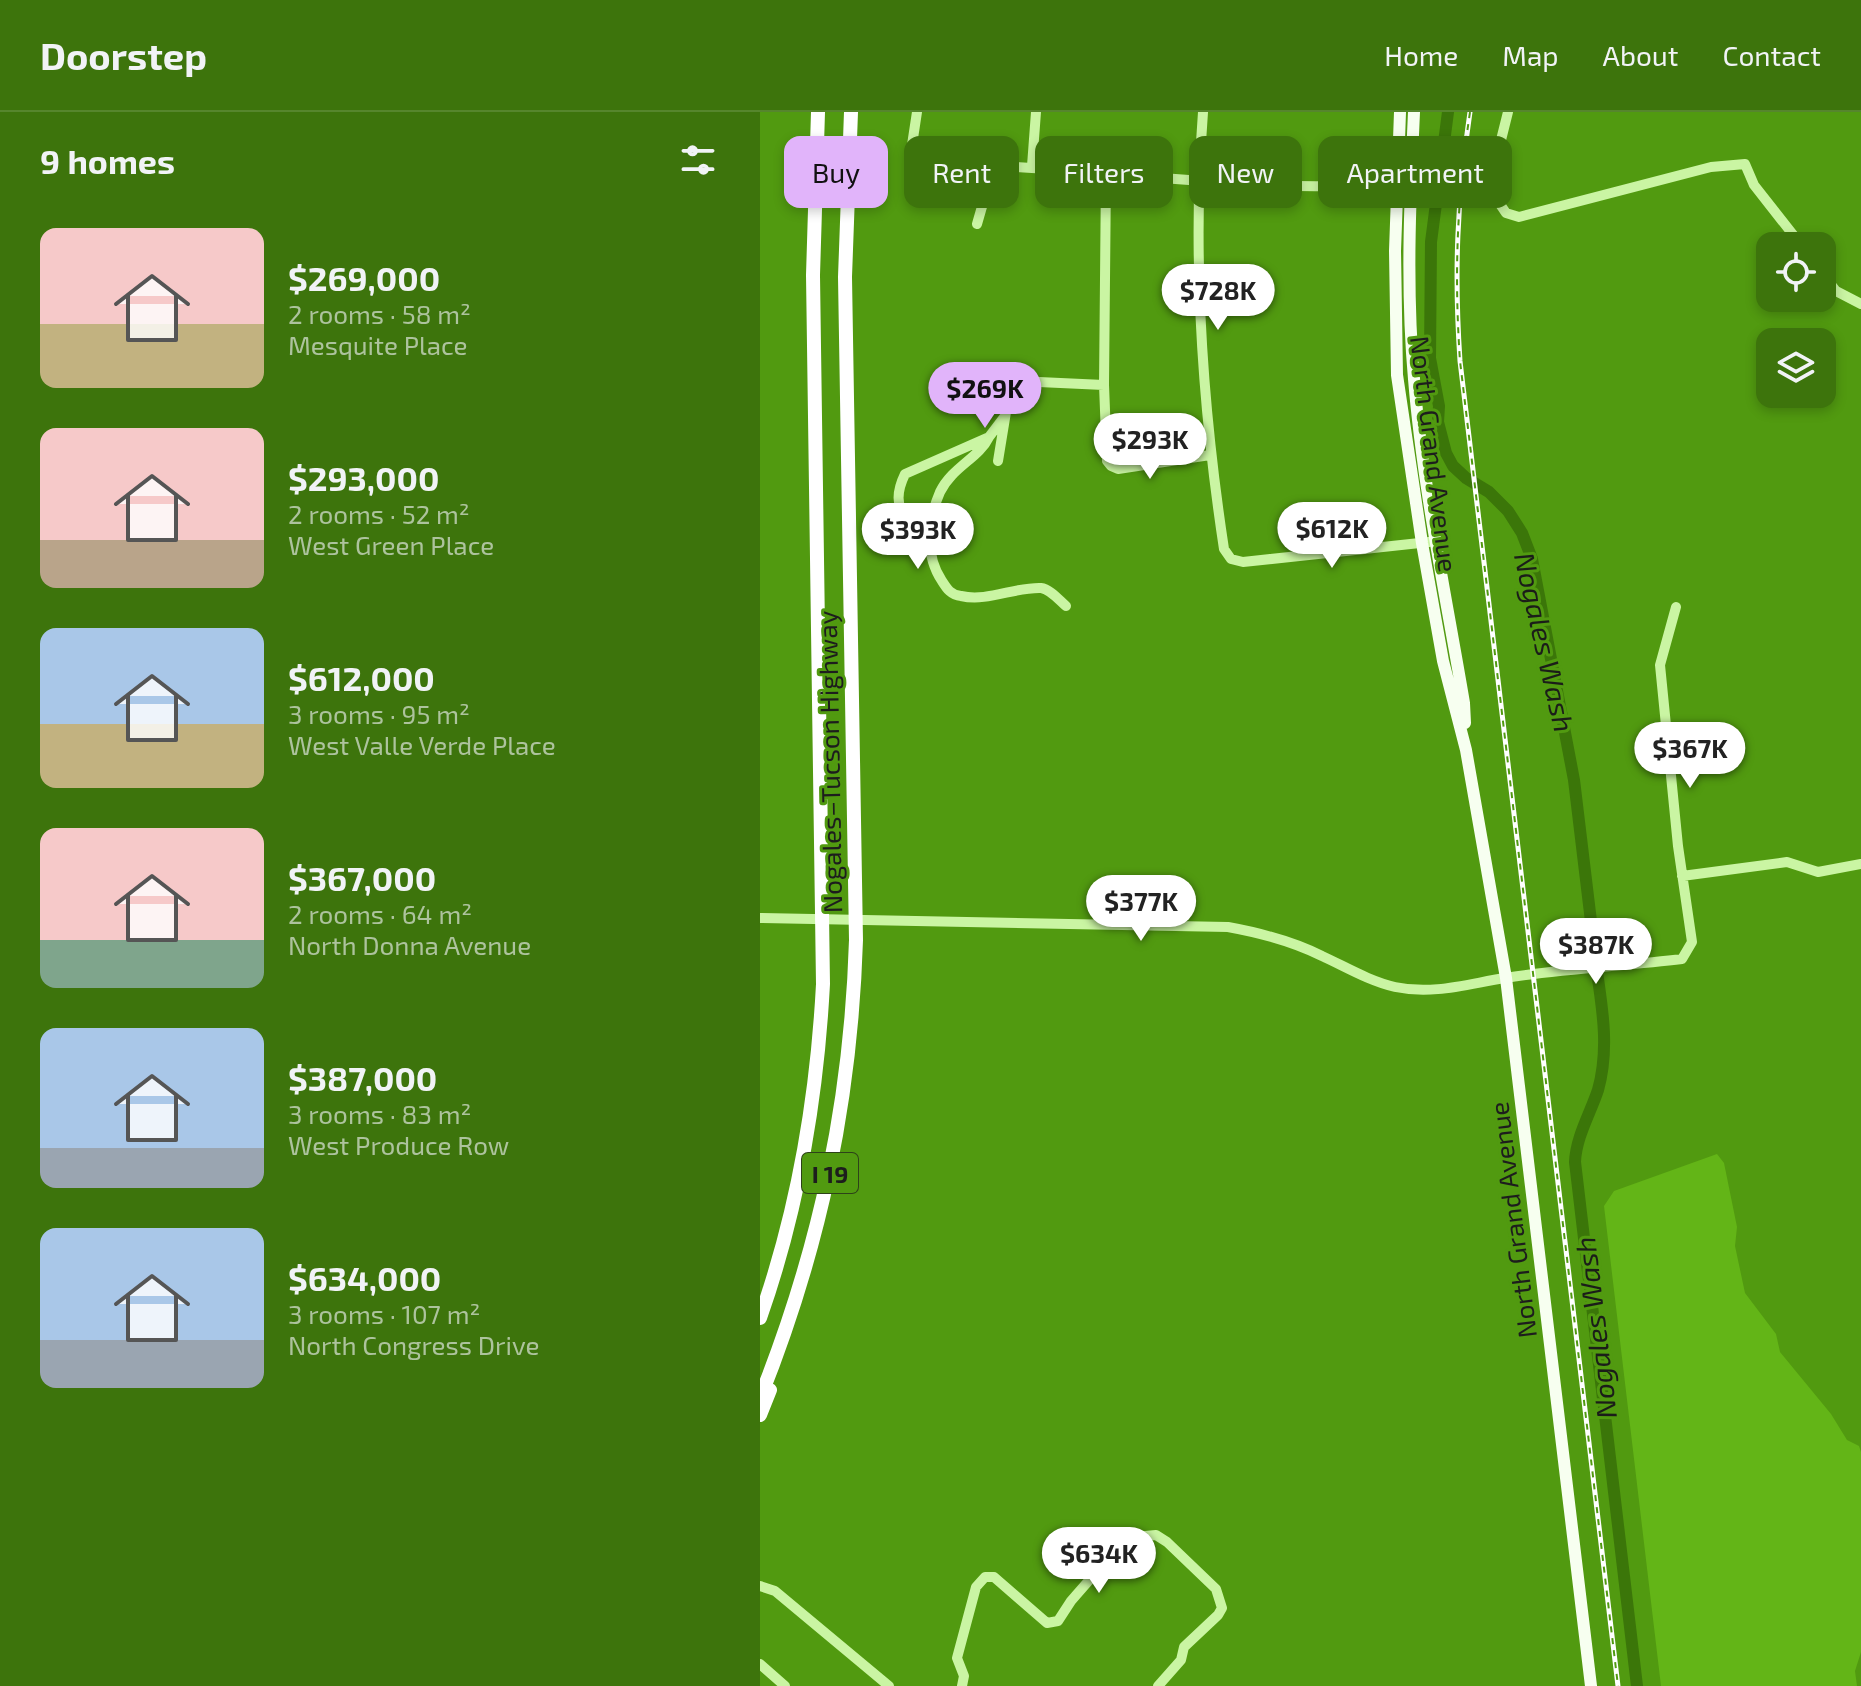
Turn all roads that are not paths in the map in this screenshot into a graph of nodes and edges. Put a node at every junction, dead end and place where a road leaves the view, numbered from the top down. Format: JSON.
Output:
{"nodes":[{"id":1,"x":818,"y":112,"type":"edge"},
{"id":2,"x":851,"y":112,"type":"edge"},
{"id":3,"x":917,"y":112,"type":"edge"},
{"id":4,"x":1036,"y":112,"type":"edge"},
{"id":5,"x":1203,"y":112,"type":"edge"},
{"id":6,"x":1400,"y":112,"type":"edge"},
{"id":7,"x":1414,"y":112,"type":"edge"},
{"id":8,"x":1508,"y":112,"type":"edge"},
{"id":9,"x":913,"y":136,"type":"edge"},
{"id":10,"x":1202,"y":136,"type":"edge"},
{"id":11,"x":1399,"y":136,"type":"edge"},
{"id":12,"x":1413,"y":136,"type":"edge"},
{"id":13,"x":1502,"y":136,"type":"edge"},
{"id":14,"x":1019,"y":166,"type":"edge"},
{"id":15,"x":1032,"y":166,"type":"junction"},
{"id":16,"x":1035,"y":166,"type":"edge"},
{"id":17,"x":980,"y":208,"type":"edge"},
{"id":18,"x":1106,"y":208,"type":"edge"},
{"id":19,"x":1199,"y":208,"type":"edge"},
{"id":20,"x":1396,"y":208,"type":"edge"},
{"id":21,"x":1410,"y":208,"type":"edge"},
{"id":22,"x":1503,"y":208,"type":"edge"},
{"id":23,"x":977,"y":224,"type":"dead end"},
{"id":24,"x":1791,"y":232,"type":"edge"},
{"id":25,"x":1836,"y":291,"type":"edge"},
{"id":26,"x":1861,"y":304,"type":"edge"},
{"id":27,"x":1104,"y":385,"type":"junction"},
{"id":28,"x":1006,"y":411,"type":"junction"},
{"id":29,"x":989,"y":437,"type":"junction"},
{"id":30,"x":1210,"y":455,"type":"junction"},
{"id":31,"x":998,"y":461,"type":"dead end"},
{"id":32,"x":930,"y":533,"type":"junction"},
{"id":33,"x":1437,"y":541,"type":"junction"},
{"id":34,"x":1422,"y":543,"type":"junction"},
{"id":35,"x":1066,"y":606,"type":"dead end"},
{"id":36,"x":1676,"y":607,"type":"dead end"},
{"id":37,"x":1466,"y":750,"type":"junction"},
{"id":38,"x":1861,"y":864,"type":"edge"},
{"id":39,"x":1682,"y":876,"type":"junction"},
{"id":40,"x":760,"y":918,"type":"edge"},
{"id":41,"x":1506,"y":978,"type":"junction"},
{"id":42,"x":836,"y":1146,"type":"junction"},
{"id":43,"x":760,"y":1318,"type":"edge"},
{"id":44,"x":760,"y":1398,"type":"edge"},
{"id":45,"x":760,"y":1415,"type":"edge"},
{"id":46,"x":760,"y":1586,"type":"edge"},
{"id":47,"x":760,"y":1664,"type":"edge"},
{"id":48,"x":785,"y":1686,"type":"edge"},
{"id":49,"x":889,"y":1686,"type":"edge"},
{"id":50,"x":962,"y":1686,"type":"edge"},
{"id":51,"x":1158,"y":1686,"type":"edge"},
{"id":52,"x":1591,"y":1686,"type":"edge"}],
"edges":[{"from":1,"to":43,"type":"highway","name":"Nogales–Tucson Highway","number":"I 19"},
{"from":2,"to":42,"type":"highway","name":"Nogales–Tucson Highway","number":"I 19"},
{"from":3,"to":9,"type":"street"},
{"from":4,"to":15,"type":"street"},
{"from":5,"to":10,"type":"street"},
{"from":6,"to":11,"type":"main road","name":"North Grand Avenue"},
{"from":7,"to":12,"type":"main road","name":"North Grand Avenue"},
{"from":8,"to":13,"type":"street"},
{"from":14,"to":15,"type":"street"},
{"from":15,"to":16,"type":"street"},
{"from":17,"to":23,"type":"street"},
{"from":18,"to":27,"type":"street"},
{"from":19,"to":30,"type":"street"},
{"from":20,"to":34,"type":"main road","name":"North Grand Avenue"},
{"from":21,"to":33,"type":"main road","name":"North Grand Avenue"},
{"from":22,"to":24,"type":"street"},
{"from":25,"to":26,"type":"street"},
{"from":27,"to":28,"type":"street"},
{"from":27,"to":30,"type":"street"},
{"from":28,"to":29,"type":"street"},
{"from":28,"to":31,"type":"street"},
{"from":29,"to":32,"type":"street"},
{"from":29,"to":32,"type":"street"},
{"from":30,"to":34,"type":"street"},
{"from":32,"to":35,"type":"street"},
{"from":33,"to":34,"type":"street"},
{"from":33,"to":37,"type":"main road","name":"North Grand Avenue"},
{"from":34,"to":37,"type":"main road","name":"North Grand Avenue"},
{"from":36,"to":39,"type":"street"},
{"from":37,"to":41,"type":"main road","name":"North Grand Avenue"},
{"from":38,"to":39,"type":"street"},
{"from":39,"to":41,"type":"street"},
{"from":40,"to":41,"type":"street"},
{"from":41,"to":52,"type":"main road","name":"North Grand Avenue"},
{"from":42,"to":44,"type":"highway","name":"Nogales–Tucson Highway","number":"I 19"},
{"from":42,"to":45,"type":"highway"},
{"from":46,"to":49,"type":"street"},
{"from":47,"to":48,"type":"street"},
{"from":50,"to":51,"type":"street"}]}
